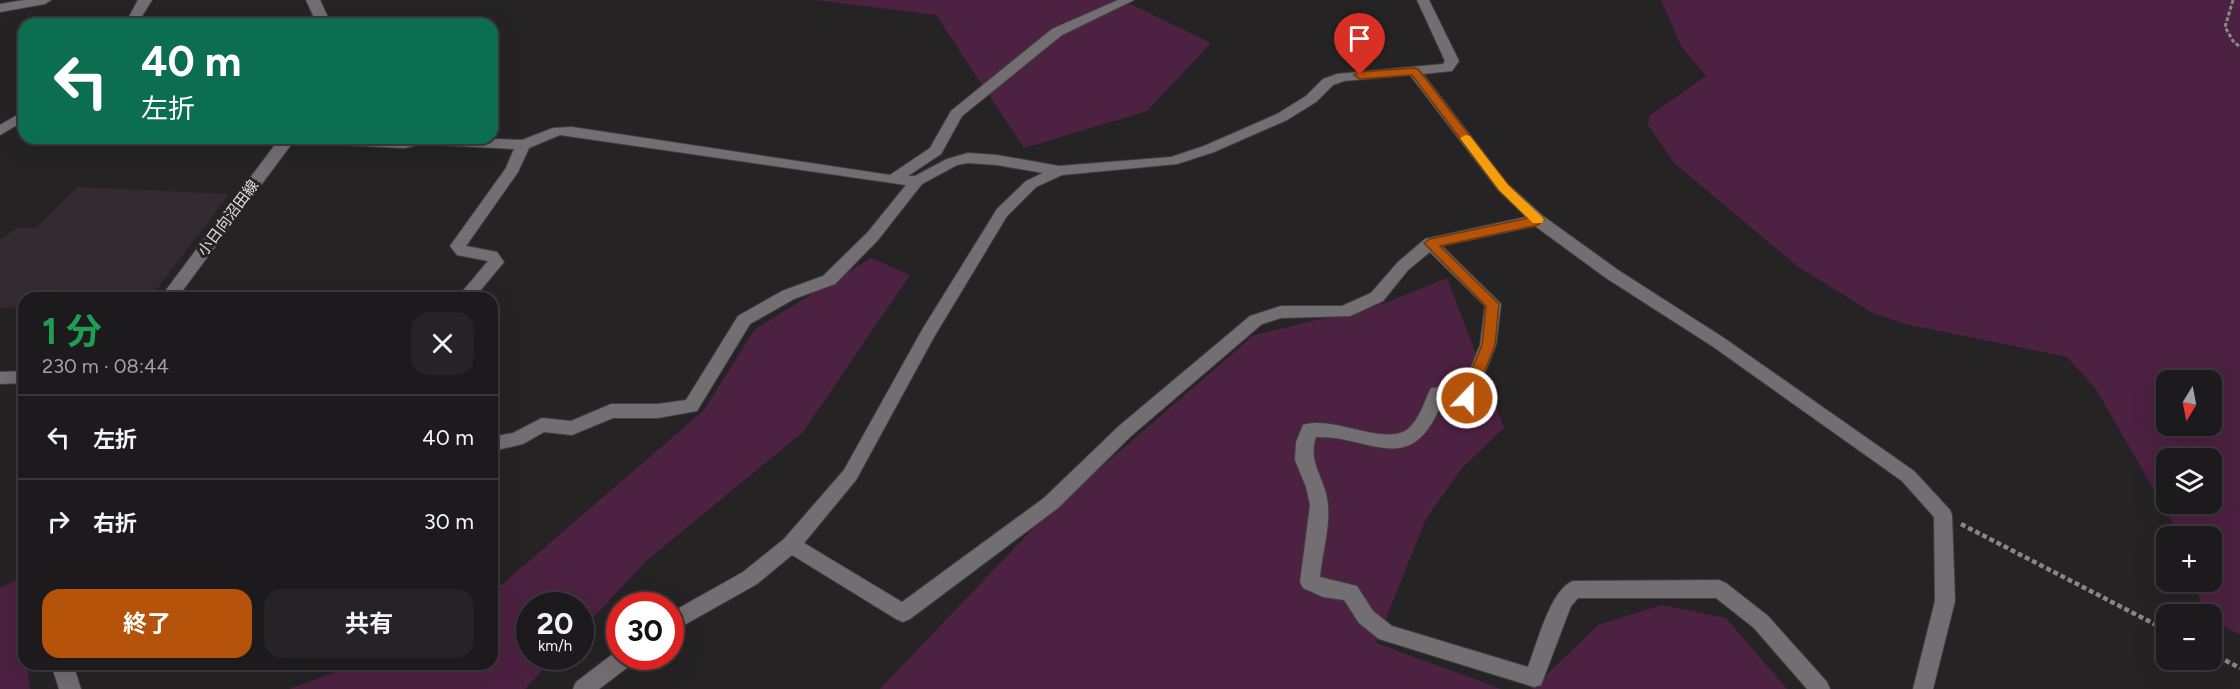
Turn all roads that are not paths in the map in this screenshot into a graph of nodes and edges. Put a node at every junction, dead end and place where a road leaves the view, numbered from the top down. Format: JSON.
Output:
{"nodes":[{"id":1,"x":45,"y":0,"type":"edge"},
{"id":2,"x":146,"y":0,"type":"edge"},
{"id":3,"x":313,"y":0,"type":"edge"},
{"id":4,"x":1128,"y":0,"type":"edge"},
{"id":5,"x":1423,"y":0,"type":"edge"},
{"id":6,"x":0,"y":8,"type":"edge"},
{"id":7,"x":134,"y":18,"type":"edge"},
{"id":8,"x":321,"y":18,"type":"edge"},
{"id":9,"x":1414,"y":71,"type":"junction"},
{"id":10,"x":18,"y":119,"type":"edge"},
{"id":11,"x":0,"y":131,"type":"edge"},
{"id":12,"x":283,"y":144,"type":"edge"},
{"id":13,"x":498,"y":144,"type":"edge"},
{"id":14,"x":523,"y":145,"type":"junction"},
{"id":15,"x":1059,"y":171,"type":"junction"},
{"id":16,"x":892,"y":180,"type":"junction"},
{"id":17,"x":917,"y":182,"type":"junction"},
{"id":18,"x":1538,"y":220,"type":"junction"},
{"id":19,"x":1430,"y":243,"type":"junction"},
{"id":20,"x":172,"y":292,"type":"edge"},
{"id":21,"x":470,"y":292,"type":"edge"},
{"id":22,"x":18,"y":377,"type":"edge"},
{"id":23,"x":0,"y":378,"type":"edge"},
{"id":24,"x":498,"y":443,"type":"edge"},
{"id":25,"x":791,"y":545,"type":"junction"},
{"id":26,"x":684,"y":616,"type":"edge"},
{"id":27,"x":64,"y":670,"type":"edge"},
{"id":28,"x":608,"y":670,"type":"edge"},
{"id":29,"x":70,"y":689,"type":"edge"},
{"id":30,"x":583,"y":689,"type":"edge"},
{"id":31,"x":1820,"y":689,"type":"edge"},
{"id":32,"x":1923,"y":689,"type":"edge"}],
"edges":[{"from":1,"to":6,"type":"street"},
{"from":2,"to":7,"type":"street"},
{"from":3,"to":8,"type":"main road"},
{"from":4,"to":16,"type":"street"},
{"from":5,"to":9,"type":"street"},
{"from":9,"to":15,"type":"street"},
{"from":9,"to":18,"type":"street"},
{"from":10,"to":11,"type":"street"},
{"from":12,"to":20,"type":"main road","name":"小日向沼田線"},
{"from":13,"to":14,"type":"street"},
{"from":14,"to":16,"type":"street"},
{"from":14,"to":21,"type":"street"},
{"from":15,"to":17,"type":"street"},
{"from":15,"to":25,"type":"street"},
{"from":16,"to":17,"type":"street"},
{"from":17,"to":24,"type":"street"},
{"from":18,"to":19,"type":"street"},
{"from":18,"to":32,"type":"street"},
{"from":19,"to":25,"type":"street"},
{"from":19,"to":31,"type":"street"},
{"from":22,"to":23,"type":"street"},
{"from":25,"to":26,"type":"street"},
{"from":27,"to":29,"type":"main road"},
{"from":28,"to":30,"type":"street"}]}
